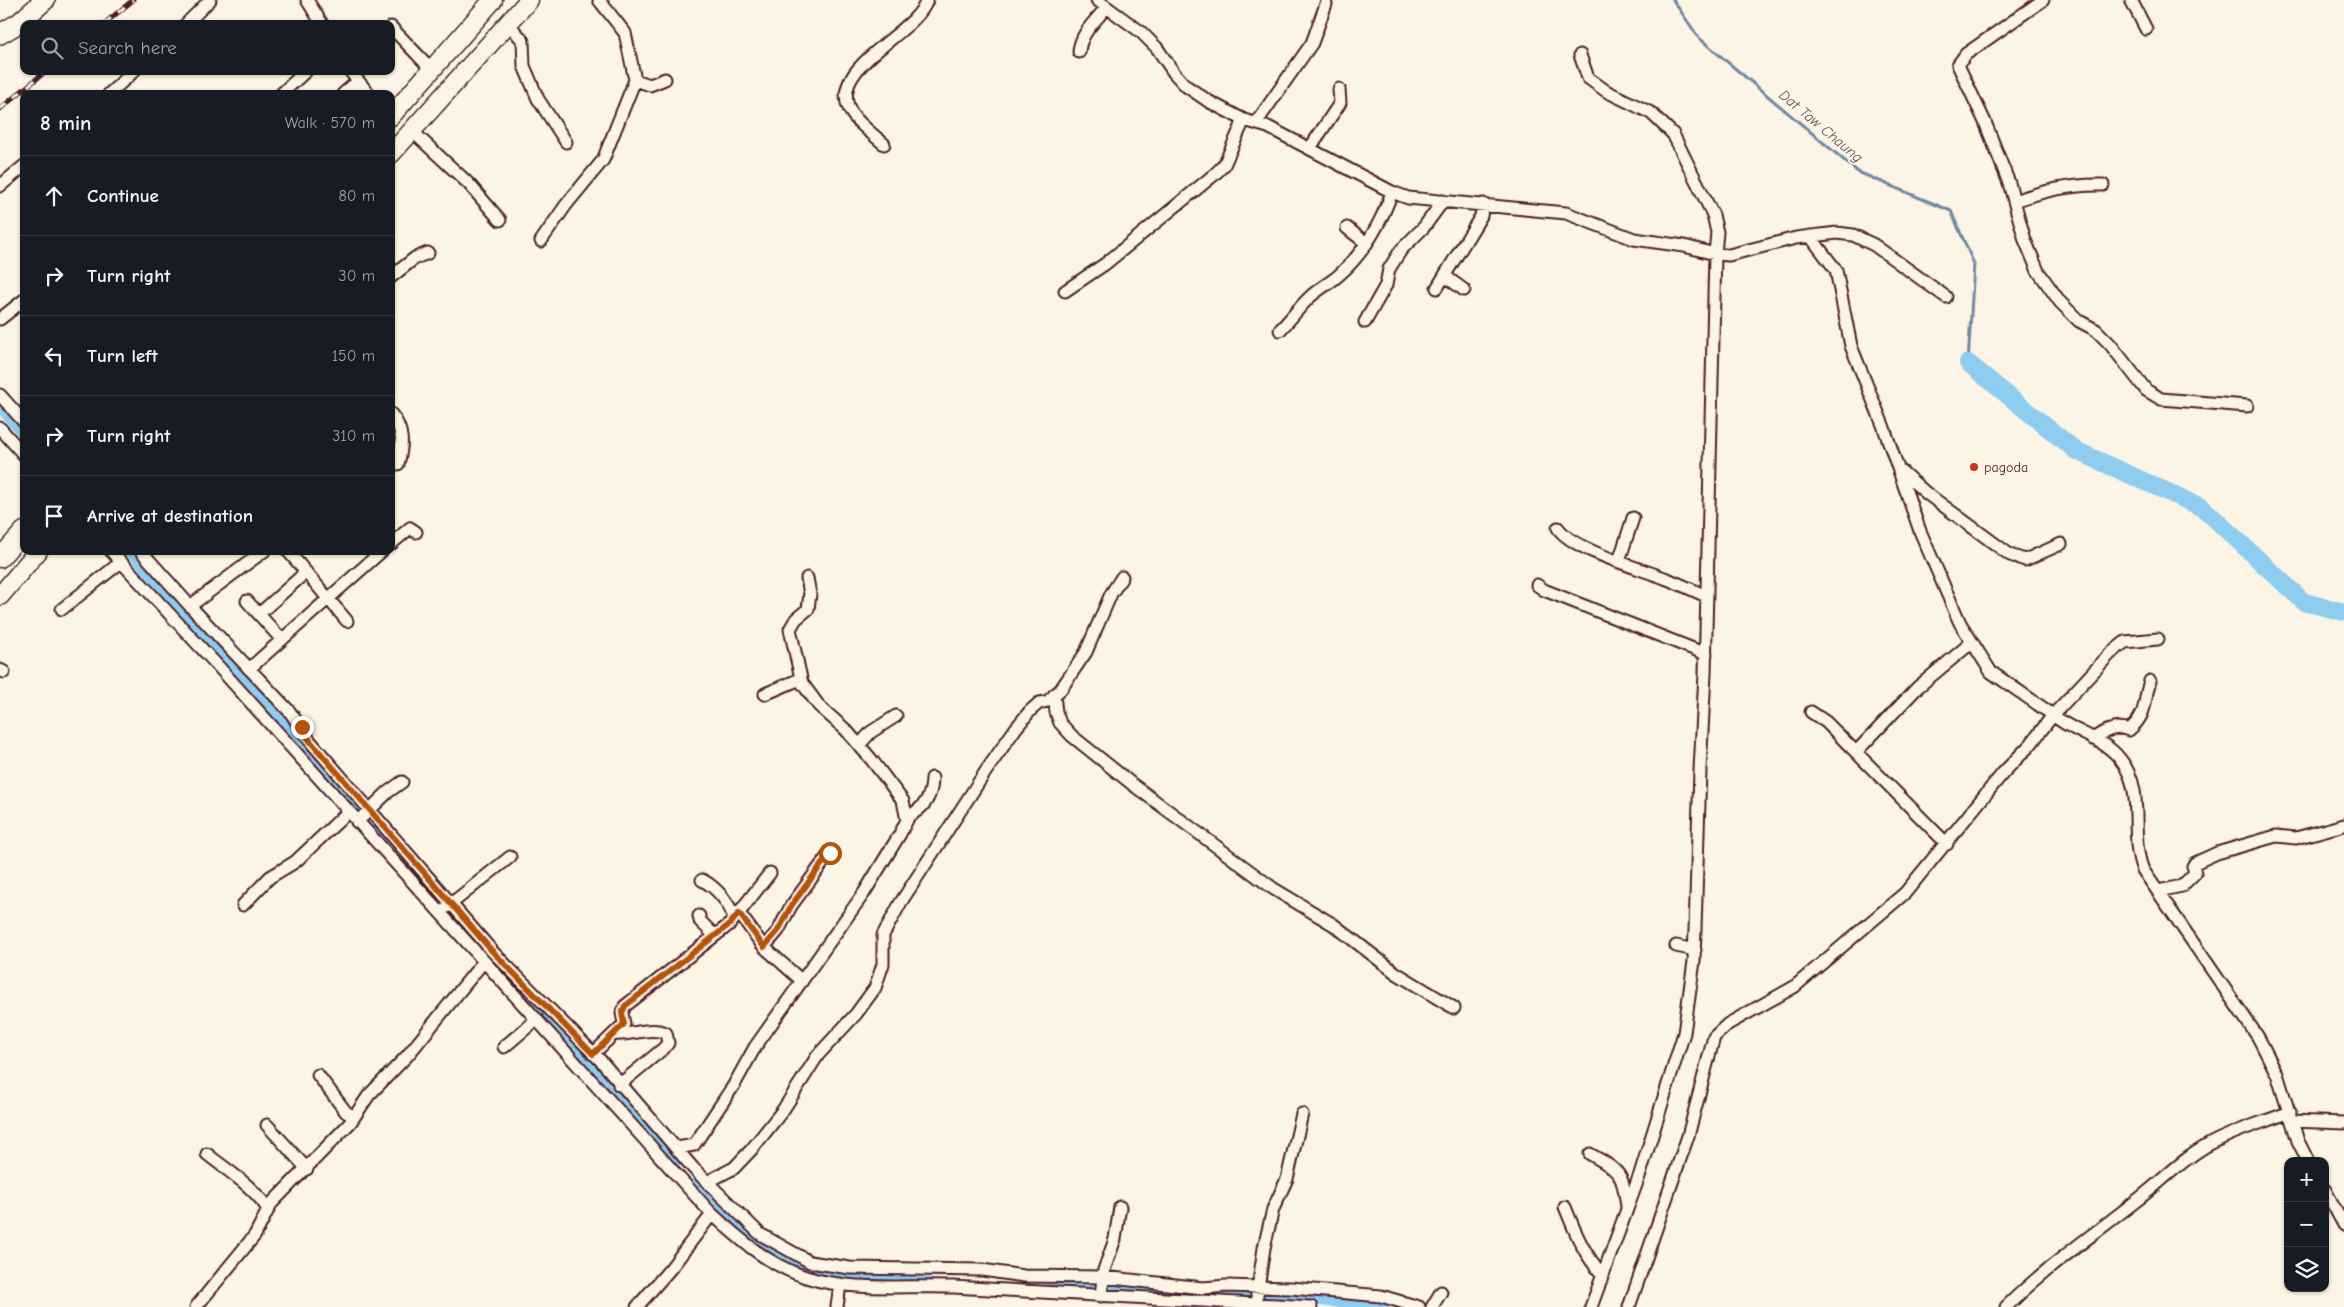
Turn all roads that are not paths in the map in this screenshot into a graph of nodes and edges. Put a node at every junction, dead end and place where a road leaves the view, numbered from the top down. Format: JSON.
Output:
{"nodes":[{"id":1,"x":210,"y":0,"type":"edge"},
{"id":2,"x":307,"y":0,"type":"edge"},
{"id":3,"x":493,"y":0,"type":"edge"},
{"id":4,"x":529,"y":0,"type":"edge"},
{"id":5,"x":598,"y":0,"type":"edge"},
{"id":6,"x":927,"y":0,"type":"edge"},
{"id":7,"x":1097,"y":0,"type":"edge"},
{"id":8,"x":2043,"y":0,"type":"edge"},
{"id":9,"x":2130,"y":0,"type":"edge"},
{"id":10,"x":37,"y":3,"type":"edge"},
{"id":11,"x":1326,"y":4,"type":"dead end"},
{"id":12,"x":1106,"y":8,"type":"junction"},
{"id":13,"x":21,"y":20,"type":"edge"},
{"id":14,"x":190,"y":20,"type":"edge"},
{"id":15,"x":320,"y":20,"type":"edge"},
{"id":16,"x":20,"y":21,"type":"edge"},
{"id":17,"x":508,"y":23,"type":"junction"},
{"id":18,"x":2146,"y":29,"type":"dead end"},
{"id":19,"x":395,"y":31,"type":"edge"},
{"id":20,"x":0,"y":34,"type":"edge"},
{"id":21,"x":1079,"y":52,"type":"dead end"},
{"id":22,"x":1580,"y":56,"type":"dead end"},
{"id":23,"x":432,"y":70,"type":"junction"},
{"id":24,"x":130,"y":75,"type":"edge"},
{"id":25,"x":302,"y":75,"type":"edge"},
{"id":26,"x":353,"y":75,"type":"edge"},
{"id":27,"x":665,"y":79,"type":"dead end"},
{"id":28,"x":635,"y":80,"type":"junction"},
{"id":29,"x":358,"y":81,"type":"junction"},
{"id":30,"x":1339,"y":89,"type":"dead end"},
{"id":31,"x":113,"y":90,"type":"edge"},
{"id":32,"x":286,"y":90,"type":"edge"},
{"id":33,"x":348,"y":90,"type":"edge"},
{"id":34,"x":366,"y":90,"type":"edge"},
{"id":35,"x":395,"y":112,"type":"edge"},
{"id":36,"x":1244,"y":120,"type":"junction"},
{"id":37,"x":1256,"y":123,"type":"junction"},
{"id":38,"x":412,"y":131,"type":"junction"},
{"id":39,"x":566,"y":142,"type":"dead end"},
{"id":40,"x":884,"y":144,"type":"dead end"},
{"id":41,"x":1310,"y":148,"type":"junction"},
{"id":42,"x":395,"y":150,"type":"edge"},
{"id":43,"x":20,"y":169,"type":"edge"},
{"id":44,"x":2102,"y":185,"type":"dead end"},
{"id":45,"x":0,"y":186,"type":"edge"},
{"id":46,"x":1392,"y":192,"type":"junction"},
{"id":47,"x":1443,"y":201,"type":"junction"},
{"id":48,"x":2014,"y":201,"type":"junction"},
{"id":49,"x":1483,"y":204,"type":"junction"},
{"id":50,"x":500,"y":220,"type":"dead end"},
{"id":51,"x":1347,"y":228,"type":"dead end"},
{"id":52,"x":1810,"y":236,"type":"junction"},
{"id":53,"x":541,"y":241,"type":"dead end"},
{"id":54,"x":1366,"y":243,"type":"junction"},
{"id":55,"x":428,"y":254,"type":"dead end"},
{"id":56,"x":1715,"y":254,"type":"junction"},
{"id":57,"x":395,"y":274,"type":"edge"},
{"id":58,"x":1445,"y":276,"type":"junction"},
{"id":59,"x":1437,"y":288,"type":"dead end"},
{"id":60,"x":1464,"y":290,"type":"dead end"},
{"id":61,"x":1065,"y":291,"type":"dead end"},
{"id":62,"x":1946,"y":297,"type":"dead end"},
{"id":63,"x":20,"y":303,"type":"edge"},
{"id":64,"x":0,"y":319,"type":"edge"},
{"id":65,"x":1365,"y":322,"type":"dead end"},
{"id":66,"x":1280,"y":330,"type":"dead end"},
{"id":67,"x":0,"y":395,"type":"edge"},
{"id":68,"x":2247,"y":406,"type":"dead end"},
{"id":69,"x":20,"y":418,"type":"edge"},
{"id":70,"x":395,"y":419,"type":"edge"},
{"id":71,"x":0,"y":428,"type":"edge"},
{"id":72,"x":20,"y":450,"type":"edge"},
{"id":73,"x":398,"y":464,"type":"dead end"},
{"id":74,"x":1897,"y":467,"type":"junction"},
{"id":75,"x":1633,"y":518,"type":"dead end"},
{"id":76,"x":1558,"y":528,"type":"dead end"},
{"id":77,"x":416,"y":532,"type":"dead end"},
{"id":78,"x":20,"y":536,"type":"edge"},
{"id":79,"x":395,"y":541,"type":"edge"},
{"id":80,"x":2060,"y":544,"type":"dead end"},
{"id":81,"x":35,"y":555,"type":"edge"},
{"id":82,"x":114,"y":555,"type":"edge"},
{"id":83,"x":145,"y":555,"type":"edge"},
{"id":84,"x":259,"y":555,"type":"edge"},
{"id":85,"x":291,"y":555,"type":"edge"},
{"id":86,"x":378,"y":555,"type":"edge"},
{"id":87,"x":0,"y":558,"type":"edge"},
{"id":88,"x":1619,"y":561,"type":"junction"},
{"id":89,"x":121,"y":562,"type":"junction"},
{"id":90,"x":306,"y":572,"type":"junction"},
{"id":91,"x":1122,"y":577,"type":"dead end"},
{"id":92,"x":807,"y":578,"type":"dead end"},
{"id":93,"x":1537,"y":585,"type":"dead end"},
{"id":94,"x":0,"y":596,"type":"edge"},
{"id":95,"x":1706,"y":596,"type":"junction"},
{"id":96,"x":328,"y":599,"type":"junction"},
{"id":97,"x":247,"y":601,"type":"dead end"},
{"id":98,"x":190,"y":606,"type":"junction"},
{"id":99,"x":62,"y":609,"type":"dead end"},
{"id":100,"x":259,"y":614,"type":"junction"},
{"id":101,"x":347,"y":621,"type":"dead end"},
{"id":102,"x":2158,"y":639,"type":"dead end"},
{"id":103,"x":282,"y":640,"type":"junction"},
{"id":104,"x":1971,"y":643,"type":"junction"},
{"id":105,"x":1706,"y":654,"type":"junction"},
{"id":106,"x":249,"y":670,"type":"junction"},
{"id":107,"x":800,"y":680,"type":"junction"},
{"id":108,"x":2150,"y":681,"type":"dead end"},
{"id":109,"x":765,"y":694,"type":"dead end"},
{"id":110,"x":1054,"y":695,"type":"junction"},
{"id":111,"x":1811,"y":712,"type":"dead end"},
{"id":112,"x":2053,"y":715,"type":"junction"},
{"id":113,"x":896,"y":716,"type":"dead end"},
{"id":114,"x":2093,"y":739,"type":"junction"},
{"id":115,"x":859,"y":745,"type":"junction"},
{"id":116,"x":1856,"y":752,"type":"junction"},
{"id":117,"x":932,"y":778,"type":"dead end"},
{"id":118,"x":402,"y":782,"type":"dead end"},
{"id":119,"x":348,"y":812,"type":"junction"},
{"id":120,"x":364,"y":817,"type":"junction"},
{"id":121,"x":906,"y":817,"type":"junction"},
{"id":122,"x":2344,"y":826,"type":"edge"},
{"id":123,"x":1947,"y":844,"type":"junction"},
{"id":124,"x":830,"y":853,"type":"dead end"},
{"id":125,"x":510,"y":857,"type":"dead end"},
{"id":126,"x":770,"y":873,"type":"dead end"},
{"id":127,"x":702,"y":880,"type":"dead end"},
{"id":128,"x":2158,"y":891,"type":"junction"},
{"id":129,"x":243,"y":905,"type":"dead end"},
{"id":130,"x":446,"y":908,"type":"junction"},
{"id":131,"x":737,"y":916,"type":"junction"},
{"id":132,"x":697,"y":920,"type":"dead end"},
{"id":133,"x":712,"y":937,"type":"junction"},
{"id":134,"x":1676,"y":946,"type":"dead end"},
{"id":135,"x":764,"y":947,"type":"junction"},
{"id":136,"x":1694,"y":950,"type":"junction"},
{"id":137,"x":484,"y":961,"type":"junction"},
{"id":138,"x":802,"y":981,"type":"junction"},
{"id":139,"x":1454,"y":1008,"type":"dead end"},
{"id":140,"x":537,"y":1019,"type":"junction"},
{"id":141,"x":614,"y":1034,"type":"junction"},
{"id":142,"x":504,"y":1047,"type":"dead end"},
{"id":143,"x":593,"y":1054,"type":"junction"},
{"id":144,"x":318,"y":1075,"type":"dead end"},
{"id":145,"x":620,"y":1085,"type":"junction"},
{"id":146,"x":1302,"y":1114,"type":"dead end"},
{"id":147,"x":2291,"y":1116,"type":"junction"},
{"id":148,"x":354,"y":1117,"type":"junction"},
{"id":149,"x":640,"y":1121,"type":"junction"},
{"id":150,"x":2344,"y":1123,"type":"edge"},
{"id":151,"x":267,"y":1125,"type":"dead end"},
{"id":152,"x":677,"y":1148,"type":"junction"},
{"id":153,"x":207,"y":1154,"type":"dead end"},
{"id":154,"x":1590,"y":1154,"type":"dead end"},
{"id":155,"x":2306,"y":1157,"type":"edge"},
{"id":156,"x":307,"y":1169,"type":"junction"},
{"id":157,"x":707,"y":1182,"type":"junction"},
{"id":158,"x":2329,"y":1197,"type":"edge"},
{"id":159,"x":1120,"y":1207,"type":"dead end"},
{"id":160,"x":1565,"y":1207,"type":"dead end"},
{"id":161,"x":268,"y":1209,"type":"junction"},
{"id":162,"x":1627,"y":1209,"type":"junction"},
{"id":163,"x":712,"y":1214,"type":"junction"},
{"id":164,"x":2344,"y":1225,"type":"edge"},
{"id":165,"x":1603,"y":1275,"type":"junction"},
{"id":166,"x":840,"y":1284,"type":"junction"},
{"id":167,"x":1102,"y":1287,"type":"junction"},
{"id":168,"x":1441,"y":1292,"type":"dead end"},
{"id":169,"x":1256,"y":1297,"type":"junction"},
{"id":170,"x":1162,"y":1303,"type":"edge"},
{"id":171,"x":1224,"y":1305,"type":"edge"},
{"id":172,"x":2010,"y":1306,"type":"edge"},
{"id":173,"x":196,"y":1307,"type":"edge"},
{"id":174,"x":637,"y":1307,"type":"edge"},
{"id":175,"x":837,"y":1307,"type":"edge"},
{"id":176,"x":1309,"y":1307,"type":"edge"},
{"id":177,"x":1419,"y":1307,"type":"edge"},
{"id":178,"x":1432,"y":1307,"type":"edge"},
{"id":179,"x":1591,"y":1307,"type":"edge"},
{"id":180,"x":1629,"y":1307,"type":"edge"}],
"edges":[{"from":1,"to":14,"type":"street"},
{"from":2,"to":15,"type":"street"},
{"from":3,"to":23,"type":"main road"},
{"from":4,"to":17,"type":"main road"},
{"from":5,"to":28,"type":"street"},
{"from":6,"to":40,"type":"street"},
{"from":7,"to":12,"type":"street"},
{"from":8,"to":48,"type":"street"},
{"from":9,"to":18,"type":"street"},
{"from":10,"to":13,"type":"highway"},
{"from":11,"to":37,"type":"street"},
{"from":12,"to":21,"type":"street"},
{"from":12,"to":36,"type":"street"},
{"from":16,"to":20,"type":"highway"},
{"from":17,"to":38,"type":"main road"},
{"from":17,"to":39,"type":"street"},
{"from":19,"to":23,"type":"street"},
{"from":22,"to":56,"type":"street"},
{"from":23,"to":35,"type":"main road"},
{"from":24,"to":31,"type":"street"},
{"from":25,"to":32,"type":"street"},
{"from":26,"to":29,"type":"street"},
{"from":27,"to":28,"type":"street"},
{"from":28,"to":53,"type":"street"},
{"from":29,"to":33,"type":"street"},
{"from":29,"to":34,"type":"street"},
{"from":30,"to":41,"type":"street"},
{"from":36,"to":37,"type":"street"},
{"from":36,"to":61,"type":"street"},
{"from":37,"to":41,"type":"street"},
{"from":38,"to":42,"type":"main road"},
{"from":38,"to":50,"type":"street"},
{"from":41,"to":46,"type":"street"},
{"from":43,"to":45,"type":"street"},
{"from":44,"to":48,"type":"street"},
{"from":46,"to":47,"type":"street"},
{"from":46,"to":54,"type":"street"},
{"from":47,"to":49,"type":"street"},
{"from":47,"to":65,"type":"street"},
{"from":48,"to":68,"type":"street"},
{"from":49,"to":56,"type":"street"},
{"from":49,"to":58,"type":"street"},
{"from":51,"to":54,"type":"street"},
{"from":52,"to":56,"type":"street"},
{"from":52,"to":62,"type":"street"},
{"from":52,"to":74,"type":"street"},
{"from":54,"to":66,"type":"street"},
{"from":55,"to":57,"type":"street"},
{"from":56,"to":95,"type":"street"},
{"from":58,"to":59,"type":"street"},
{"from":58,"to":60,"type":"street"},
{"from":63,"to":64,"type":"street"},
{"from":67,"to":69,"type":"street"},
{"from":70,"to":73,"type":"street"},
{"from":71,"to":72,"type":"street"},
{"from":74,"to":80,"type":"street"},
{"from":74,"to":104,"type":"street"},
{"from":75,"to":88,"type":"street"},
{"from":76,"to":88,"type":"street"},
{"from":77,"to":79,"type":"street"},
{"from":78,"to":87,"type":"main road"},
{"from":81,"to":94,"type":"main road"},
{"from":82,"to":89,"type":"street"},
{"from":83,"to":98,"type":"street"},
{"from":84,"to":98,"type":"street"},
{"from":85,"to":90,"type":"street"},
{"from":86,"to":96,"type":"street"},
{"from":88,"to":95,"type":"street"},
{"from":89,"to":99,"type":"street"},
{"from":89,"to":119,"type":"street"},
{"from":90,"to":96,"type":"street"},
{"from":90,"to":100,"type":"street"},
{"from":91,"to":110,"type":"street"},
{"from":92,"to":107,"type":"street"},
{"from":93,"to":105,"type":"street"},
{"from":95,"to":105,"type":"street"},
{"from":96,"to":101,"type":"street"},
{"from":96,"to":103,"type":"street"},
{"from":97,"to":100,"type":"street"},
{"from":98,"to":106,"type":"street"},
{"from":100,"to":103,"type":"street"},
{"from":102,"to":112,"type":"street"},
{"from":103,"to":106,"type":"street"},
{"from":104,"to":112,"type":"street"},
{"from":104,"to":116,"type":"street"},
{"from":105,"to":136,"type":"street"},
{"from":106,"to":120,"type":"street"},
{"from":107,"to":109,"type":"street"},
{"from":107,"to":115,"type":"street"},
{"from":108,"to":114,"type":"street"},
{"from":110,"to":139,"type":"street"},
{"from":110,"to":157,"type":"street"},
{"from":111,"to":116,"type":"street"},
{"from":112,"to":114,"type":"street"},
{"from":112,"to":123,"type":"street"},
{"from":113,"to":115,"type":"street"},
{"from":114,"to":128,"type":"street"},
{"from":115,"to":121,"type":"street"},
{"from":116,"to":123,"type":"street"},
{"from":117,"to":121,"type":"street"},
{"from":118,"to":120,"type":"street"},
{"from":119,"to":120,"type":"street"},
{"from":119,"to":129,"type":"street"},
{"from":120,"to":130,"type":"street"},
{"from":120,"to":130,"type":"street"},
{"from":121,"to":138,"type":"street"},
{"from":122,"to":128,"type":"street"},
{"from":123,"to":180,"type":"street"},
{"from":124,"to":135,"type":"street"},
{"from":125,"to":130,"type":"street"},
{"from":126,"to":131,"type":"street"},
{"from":127,"to":131,"type":"street"},
{"from":128,"to":147,"type":"street"},
{"from":130,"to":137,"type":"street"},
{"from":130,"to":143,"type":"street"},
{"from":131,"to":133,"type":"street"},
{"from":131,"to":135,"type":"street"},
{"from":132,"to":133,"type":"street"},
{"from":133,"to":141,"type":"street"},
{"from":134,"to":136,"type":"street"},
{"from":135,"to":138,"type":"street"},
{"from":136,"to":162,"type":"street"},
{"from":137,"to":140,"type":"street"},
{"from":137,"to":148,"type":"street"},
{"from":138,"to":152,"type":"street"},
{"from":140,"to":142,"type":"street"},
{"from":140,"to":149,"type":"street"},
{"from":141,"to":143,"type":"street"},
{"from":141,"to":145,"type":"street"},
{"from":143,"to":145,"type":"street"},
{"from":144,"to":148,"type":"street"},
{"from":145,"to":149,"type":"street"},
{"from":146,"to":169,"type":"street"},
{"from":147,"to":150,"type":"street"},
{"from":147,"to":155,"type":"street"},
{"from":147,"to":172,"type":"street"},
{"from":148,"to":156,"type":"street"},
{"from":149,"to":152,"type":"street"},
{"from":149,"to":163,"type":"street"},
{"from":151,"to":156,"type":"street"},
{"from":152,"to":157,"type":"street"},
{"from":153,"to":161,"type":"street"},
{"from":154,"to":162,"type":"street"},
{"from":156,"to":161,"type":"street"},
{"from":157,"to":167,"type":"street"},
{"from":158,"to":164,"type":"street"},
{"from":159,"to":167,"type":"street"},
{"from":160,"to":165,"type":"street"},
{"from":161,"to":173,"type":"street"},
{"from":162,"to":165,"type":"street"},
{"from":163,"to":166,"type":"street"},
{"from":163,"to":174,"type":"street"},
{"from":165,"to":179,"type":"street"},
{"from":166,"to":167,"type":"street"},
{"from":166,"to":175,"type":"street"},
{"from":167,"to":169,"type":"street"},
{"from":167,"to":170,"type":"street"},
{"from":168,"to":178,"type":"street"},
{"from":169,"to":171,"type":"street"},
{"from":169,"to":176,"type":"street"},
{"from":169,"to":177,"type":"street"},
{"from":170,"to":171,"type":"street"}]}
